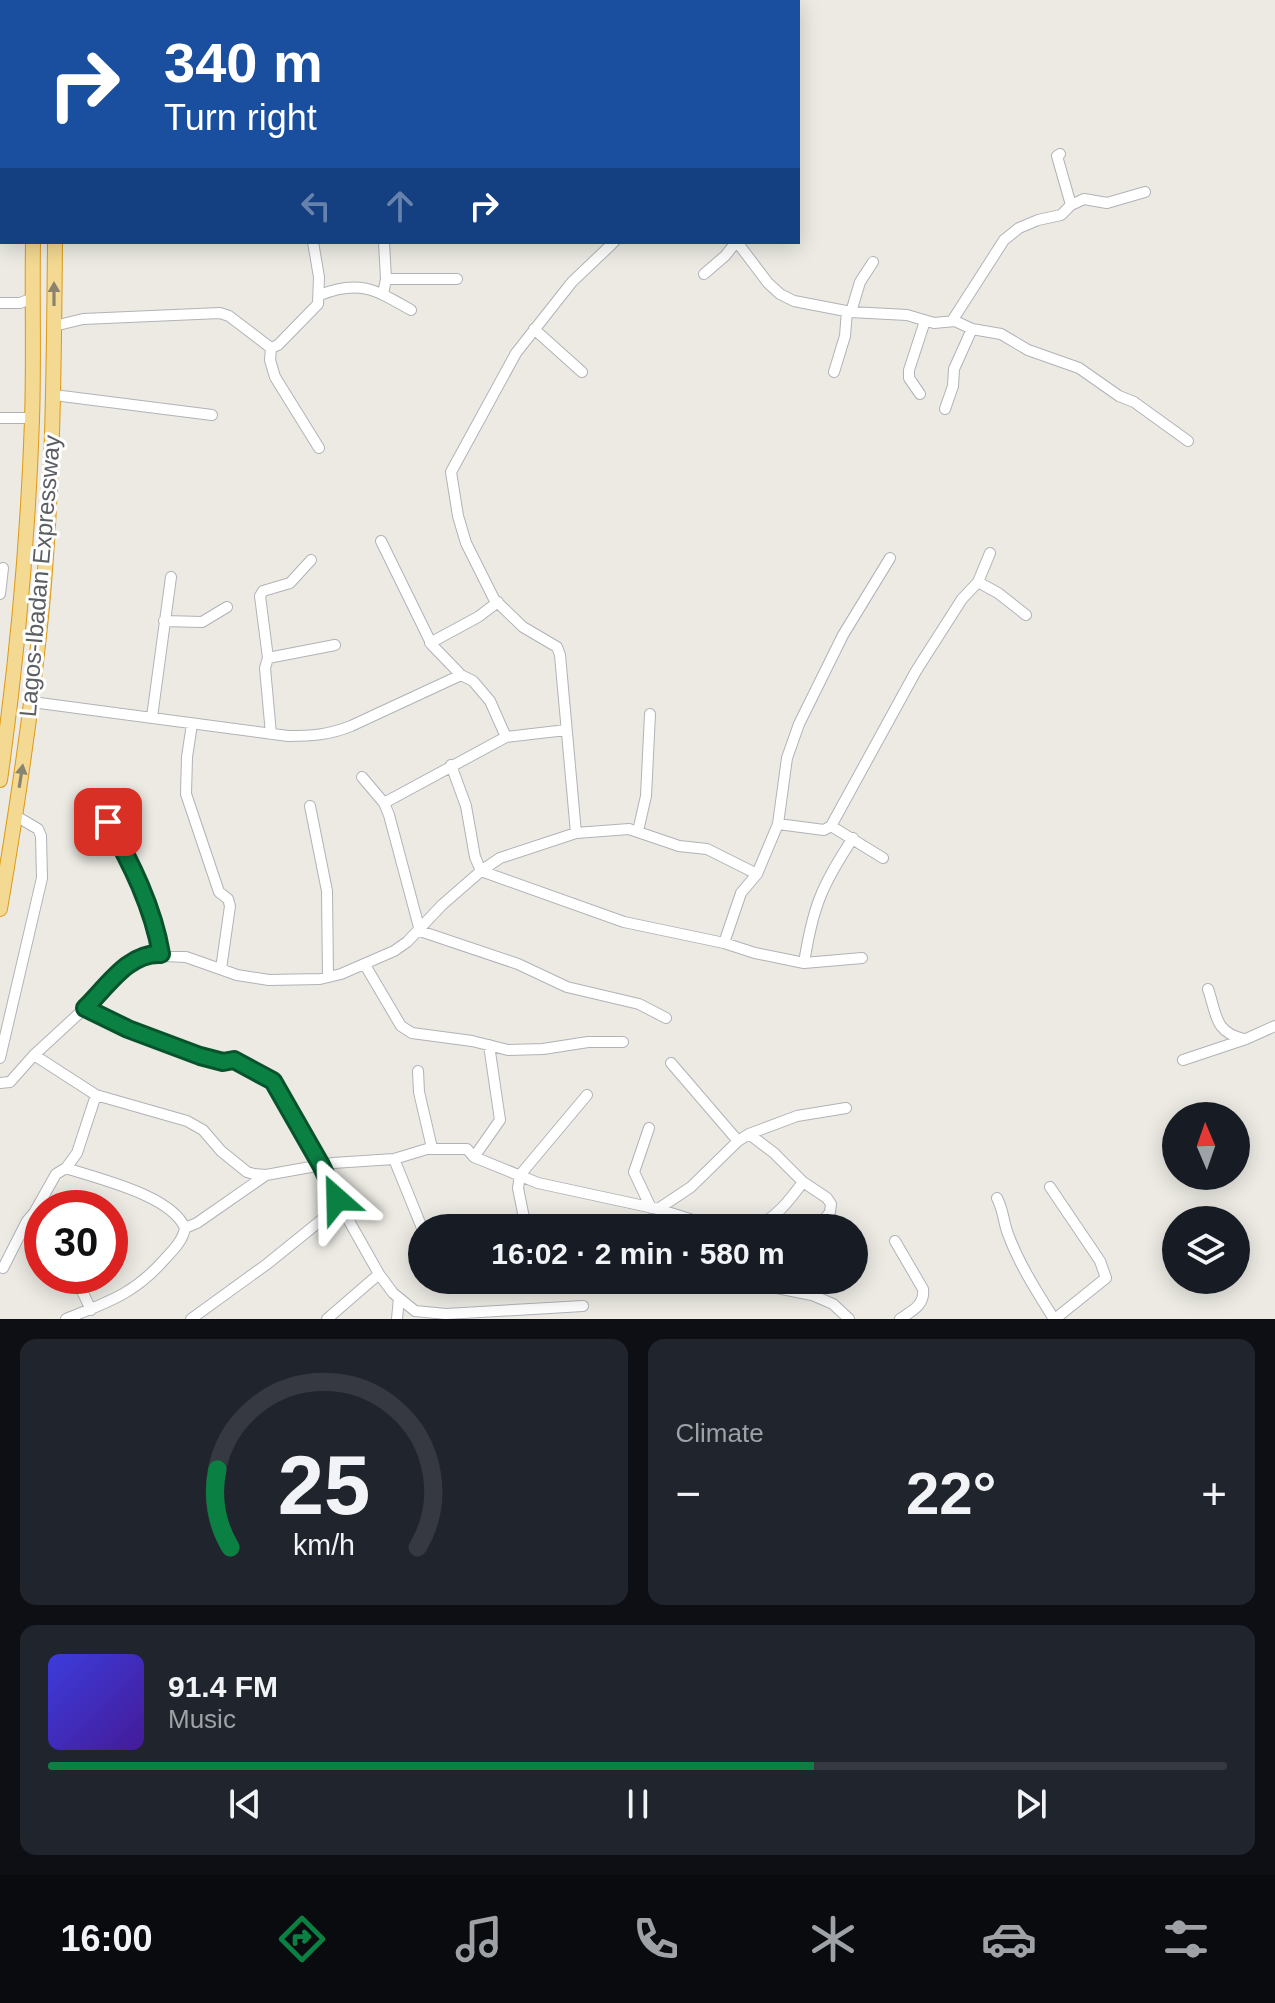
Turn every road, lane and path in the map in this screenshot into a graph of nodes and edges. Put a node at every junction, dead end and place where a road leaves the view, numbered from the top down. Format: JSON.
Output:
{"nodes":[{"id":1,"x":1060,"y":154,"type":"dead end"},
{"id":2,"x":1145,"y":192,"type":"dead end"},
{"id":3,"x":1071,"y":205,"type":"junction"},
{"id":4,"x":33,"y":244,"type":"edge"},
{"id":5,"x":55,"y":244,"type":"edge"},
{"id":6,"x":313,"y":244,"type":"edge"},
{"id":7,"x":384,"y":244,"type":"edge"},
{"id":8,"x":612,"y":244,"type":"edge"},
{"id":9,"x":734,"y":244,"type":"edge"},
{"id":10,"x":737,"y":244,"type":"edge"},
{"id":11,"x":873,"y":262,"type":"dead end"},
{"id":12,"x":704,"y":274,"type":"dead end"},
{"id":13,"x":386,"y":279,"type":"junction"},
{"id":14,"x":457,"y":279,"type":"dead end"},
{"id":15,"x":383,"y":294,"type":"junction"},
{"id":16,"x":320,"y":295,"type":"junction"},
{"id":17,"x":33,"y":298,"type":"junction"},
{"id":18,"x":0,"y":303,"type":"edge"},
{"id":19,"x":411,"y":310,"type":"dead end"},
{"id":20,"x":849,"y":312,"type":"junction"},
{"id":21,"x":925,"y":321,"type":"junction"},
{"id":22,"x":952,"y":321,"type":"junction"},
{"id":23,"x":54,"y":326,"type":"junction"},
{"id":24,"x":534,"y":329,"type":"junction"},
{"id":25,"x":972,"y":329,"type":"junction"},
{"id":26,"x":271,"y":348,"type":"junction"},
{"id":27,"x":582,"y":372,"type":"dead end"},
{"id":28,"x":834,"y":372,"type":"dead end"},
{"id":29,"x":920,"y":394,"type":"dead end"},
{"id":30,"x":54,"y":395,"type":"junction"},
{"id":31,"x":945,"y":409,"type":"dead end"},
{"id":32,"x":212,"y":415,"type":"dead end"},
{"id":33,"x":0,"y":418,"type":"edge"},
{"id":34,"x":32,"y":418,"type":"junction"},
{"id":35,"x":1188,"y":441,"type":"dead end"},
{"id":36,"x":319,"y":448,"type":"dead end"},
{"id":37,"x":381,"y":541,"type":"dead end"},
{"id":38,"x":990,"y":553,"type":"dead end"},
{"id":39,"x":890,"y":558,"type":"dead end"},
{"id":40,"x":311,"y":560,"type":"dead end"},
{"id":41,"x":2,"y":568,"type":"edge"},
{"id":42,"x":23,"y":576,"type":"junction"},
{"id":43,"x":171,"y":577,"type":"dead end"},
{"id":44,"x":978,"y":582,"type":"junction"},
{"id":45,"x":0,"y":594,"type":"edge"},
{"id":46,"x":498,"y":602,"type":"junction"},
{"id":47,"x":227,"y":607,"type":"dead end"},
{"id":48,"x":1026,"y":615,"type":"dead end"},
{"id":49,"x":164,"y":621,"type":"junction"},
{"id":50,"x":430,"y":643,"type":"junction"},
{"id":51,"x":335,"y":645,"type":"dead end"},
{"id":52,"x":268,"y":658,"type":"junction"},
{"id":53,"x":461,"y":675,"type":"junction"},
{"id":54,"x":32,"y":702,"type":"junction"},
{"id":55,"x":650,"y":714,"type":"dead end"},
{"id":56,"x":152,"y":717,"type":"junction"},
{"id":57,"x":192,"y":724,"type":"junction"},
{"id":58,"x":566,"y":730,"type":"junction"},
{"id":59,"x":271,"y":734,"type":"junction"},
{"id":60,"x":506,"y":737,"type":"junction"},
{"id":61,"x":451,"y":765,"type":"junction"},
{"id":62,"x":362,"y":777,"type":"dead end"},
{"id":63,"x":0,"y":780,"type":"edge"},
{"id":64,"x":384,"y":803,"type":"junction"},
{"id":65,"x":310,"y":806,"type":"dead end"},
{"id":66,"x":16,"y":816,"type":"junction"},
{"id":67,"x":108,"y":822,"type":"dead end"},
{"id":68,"x":778,"y":824,"type":"junction"},
{"id":69,"x":831,"y":826,"type":"junction"},
{"id":70,"x":638,"y":831,"type":"junction"},
{"id":71,"x":576,"y":833,"type":"junction"},
{"id":72,"x":853,"y":838,"type":"junction"},
{"id":73,"x":883,"y":858,"type":"dead end"},
{"id":74,"x":481,"y":871,"type":"junction"},
{"id":75,"x":757,"y":874,"type":"junction"},
{"id":76,"x":0,"y":909,"type":"edge"},
{"id":77,"x":420,"y":931,"type":"junction"},
{"id":78,"x":724,"y":943,"type":"junction"},
{"id":79,"x":161,"y":954,"type":"junction"},
{"id":80,"x":862,"y":958,"type":"dead end"},
{"id":81,"x":804,"y":963,"type":"junction"},
{"id":82,"x":365,"y":965,"type":"junction"},
{"id":83,"x":221,"y":969,"type":"junction"},
{"id":84,"x":328,"y":977,"type":"junction"},
{"id":85,"x":1208,"y":989,"type":"dead end"},
{"id":86,"x":85,"y":1008,"type":"junction"},
{"id":87,"x":666,"y":1018,"type":"dead end"},
{"id":88,"x":1275,"y":1026,"type":"edge"},
{"id":89,"x":1246,"y":1039,"type":"junction"},
{"id":90,"x":623,"y":1042,"type":"dead end"},
{"id":91,"x":489,"y":1045,"type":"junction"},
{"id":92,"x":34,"y":1055,"type":"junction"},
{"id":93,"x":0,"y":1058,"type":"edge"},
{"id":94,"x":1183,"y":1060,"type":"dead end"},
{"id":95,"x":671,"y":1063,"type":"dead end"},
{"id":96,"x":418,"y":1071,"type":"dead end"},
{"id":97,"x":0,"y":1083,"type":"edge"},
{"id":98,"x":96,"y":1095,"type":"junction"},
{"id":99,"x":587,"y":1095,"type":"dead end"},
{"id":100,"x":846,"y":1108,"type":"dead end"},
{"id":101,"x":649,"y":1128,"type":"dead end"},
{"id":102,"x":749,"y":1134,"type":"junction"},
{"id":103,"x":738,"y":1141,"type":"junction"},
{"id":104,"x":432,"y":1148,"type":"junction"},
{"id":105,"x":474,"y":1157,"type":"junction"},
{"id":106,"x":394,"y":1159,"type":"junction"},
{"id":107,"x":321,"y":1165,"type":"junction"},
{"id":108,"x":66,"y":1168,"type":"junction"},
{"id":109,"x":266,"y":1175,"type":"junction"},
{"id":110,"x":520,"y":1175,"type":"junction"},
{"id":111,"x":803,"y":1182,"type":"junction"},
{"id":112,"x":1050,"y":1187,"type":"dead end"},
{"id":113,"x":47,"y":1190,"type":"edge"},
{"id":114,"x":997,"y":1198,"type":"dead end"},
{"id":115,"x":340,"y":1205,"type":"junction"},
{"id":116,"x":654,"y":1209,"type":"junction"},
{"id":117,"x":416,"y":1214,"type":"edge"},
{"id":118,"x":523,"y":1214,"type":"edge"},
{"id":119,"x":671,"y":1214,"type":"edge"},
{"id":120,"x":776,"y":1214,"type":"edge"},
{"id":121,"x":828,"y":1214,"type":"edge"},
{"id":122,"x":24,"y":1227,"type":"edge"},
{"id":123,"x":185,"y":1228,"type":"junction"},
{"id":124,"x":895,"y":1241,"type":"dead end"},
{"id":125,"x":3,"y":1268,"type":"dead end"},
{"id":126,"x":379,"y":1274,"type":"junction"},
{"id":127,"x":83,"y":1294,"type":"edge"},
{"id":128,"x":809,"y":1294,"type":"edge"},
{"id":129,"x":399,"y":1298,"type":"junction"},
{"id":130,"x":583,"y":1306,"type":"dead end"},
{"id":131,"x":91,"y":1310,"type":"junction"},
{"id":132,"x":447,"y":1317,"type":"edge"},
{"id":133,"x":66,"y":1319,"type":"edge"},
{"id":134,"x":191,"y":1319,"type":"edge"},
{"id":135,"x":327,"y":1319,"type":"edge"},
{"id":136,"x":397,"y":1319,"type":"edge"},
{"id":137,"x":849,"y":1319,"type":"edge"},
{"id":138,"x":900,"y":1319,"type":"edge"},
{"id":139,"x":1054,"y":1319,"type":"edge"}],
"edges":[{"from":1,"to":3,"type":"street"},
{"from":2,"to":3,"type":"street"},
{"from":3,"to":22,"type":"street"},
{"from":4,"to":17,"type":"highway","name":"Lagos-Ibadan Expressway"},
{"from":23,"to":5,"type":"highway","name":"Lagos-Ibadan Expressway","one_way":true},
{"from":6,"to":16,"type":"street"},
{"from":7,"to":13,"type":"street"},
{"from":8,"to":24,"type":"street"},
{"from":9,"to":12,"type":"street"},
{"from":10,"to":20,"type":"street"},
{"from":11,"to":20,"type":"street"},
{"from":13,"to":14,"type":"street"},
{"from":13,"to":15,"type":"street"},
{"from":15,"to":16,"type":"street"},
{"from":15,"to":19,"type":"street"},
{"from":16,"to":26,"type":"street"},
{"from":17,"to":18,"type":"street"},
{"from":17,"to":34,"type":"highway","name":"Lagos-Ibadan Expressway"},
{"from":20,"to":21,"type":"street"},
{"from":20,"to":28,"type":"street"},
{"from":21,"to":22,"type":"street"},
{"from":21,"to":29,"type":"street"},
{"from":22,"to":25,"type":"street"},
{"from":23,"to":26,"type":"street"},
{"from":23,"to":30,"type":"highway","name":"Lagos-Ibadan Expressway"},
{"from":24,"to":27,"type":"street"},
{"from":24,"to":46,"type":"street"},
{"from":25,"to":31,"type":"street"},
{"from":25,"to":35,"type":"street"},
{"from":26,"to":36,"type":"street"},
{"from":30,"to":32,"type":"street"},
{"from":30,"to":54,"type":"highway","name":"Lagos-Ibadan Expressway"},
{"from":33,"to":34,"type":"street"},
{"from":34,"to":42,"type":"highway","name":"Lagos-Ibadan Expressway"},
{"from":37,"to":50,"type":"street"},
{"from":38,"to":44,"type":"street"},
{"from":39,"to":68,"type":"street"},
{"from":40,"to":52,"type":"street"},
{"from":41,"to":42,"type":"street"},
{"from":41,"to":45,"type":"street"},
{"from":42,"to":63,"type":"highway","name":"Lagos-Ibadan Expressway"},
{"from":43,"to":49,"type":"street"},
{"from":44,"to":48,"type":"street"},
{"from":44,"to":69,"type":"street"},
{"from":46,"to":50,"type":"street"},
{"from":46,"to":58,"type":"street"},
{"from":47,"to":49,"type":"street"},
{"from":49,"to":56,"type":"street"},
{"from":50,"to":53,"type":"street"},
{"from":51,"to":52,"type":"street"},
{"from":52,"to":59,"type":"street"},
{"from":53,"to":59,"type":"street"},
{"from":53,"to":60,"type":"street"},
{"from":54,"to":56,"type":"street"},
{"from":66,"to":54,"type":"highway","name":"Lagos-Ibadan Expressway","one_way":true},
{"from":55,"to":70,"type":"street"},
{"from":56,"to":57,"type":"street"},
{"from":57,"to":59,"type":"street"},
{"from":57,"to":83,"type":"street"},
{"from":58,"to":60,"type":"street"},
{"from":58,"to":71,"type":"street"},
{"from":60,"to":61,"type":"street"},
{"from":61,"to":64,"type":"street"},
{"from":61,"to":74,"type":"street"},
{"from":62,"to":64,"type":"street"},
{"from":64,"to":77,"type":"street"},
{"from":65,"to":84,"type":"street"},
{"from":66,"to":76,"type":"highway","name":"Lagos-Ibadan Expressway"},
{"from":66,"to":93,"type":"street"},
{"from":67,"to":79,"type":"street"},
{"from":68,"to":69,"type":"street"},
{"from":68,"to":75,"type":"street"},
{"from":69,"to":72,"type":"street"},
{"from":70,"to":71,"type":"street"},
{"from":70,"to":75,"type":"street"},
{"from":71,"to":74,"type":"street"},
{"from":72,"to":73,"type":"street"},
{"from":72,"to":81,"type":"street"},
{"from":74,"to":77,"type":"street"},
{"from":74,"to":78,"type":"street"},
{"from":75,"to":78,"type":"street"},
{"from":77,"to":82,"type":"street"},
{"from":77,"to":87,"type":"street"},
{"from":78,"to":81,"type":"street"},
{"from":79,"to":83,"type":"street"},
{"from":79,"to":86,"type":"street"},
{"from":80,"to":81,"type":"street"},
{"from":82,"to":84,"type":"street"},
{"from":82,"to":91,"type":"street"},
{"from":83,"to":84,"type":"street"},
{"from":85,"to":89,"type":"street"},
{"from":86,"to":92,"type":"street"},
{"from":86,"to":107,"type":"street"},
{"from":88,"to":89,"type":"street"},
{"from":89,"to":94,"type":"street"},
{"from":90,"to":91,"type":"street"},
{"from":91,"to":105,"type":"street"},
{"from":92,"to":97,"type":"street"},
{"from":92,"to":98,"type":"street"},
{"from":95,"to":103,"type":"street"},
{"from":96,"to":104,"type":"street"},
{"from":98,"to":108,"type":"street"},
{"from":98,"to":109,"type":"street"},
{"from":99,"to":110,"type":"street"},
{"from":100,"to":102,"type":"street"},
{"from":101,"to":116,"type":"street"},
{"from":102,"to":103,"type":"street"},
{"from":102,"to":111,"type":"street"},
{"from":103,"to":116,"type":"street"},
{"from":104,"to":105,"type":"street"},
{"from":104,"to":106,"type":"street"},
{"from":105,"to":110,"type":"street"},
{"from":106,"to":107,"type":"street"},
{"from":106,"to":117,"type":"street"},
{"from":107,"to":109,"type":"street"},
{"from":107,"to":115,"type":"street"},
{"from":108,"to":113,"type":"street"},
{"from":108,"to":123,"type":"street"},
{"from":109,"to":123,"type":"street"},
{"from":110,"to":116,"type":"street"},
{"from":110,"to":118,"type":"street"},
{"from":111,"to":120,"type":"street"},
{"from":111,"to":121,"type":"street"},
{"from":112,"to":139,"type":"street"},
{"from":114,"to":139,"type":"street"},
{"from":115,"to":126,"type":"street"},
{"from":115,"to":134,"type":"street"},
{"from":116,"to":119,"type":"street"},
{"from":122,"to":125,"type":"street"},
{"from":123,"to":131,"type":"street"},
{"from":124,"to":138,"type":"street"},
{"from":126,"to":129,"type":"street"},
{"from":126,"to":135,"type":"street"},
{"from":127,"to":131,"type":"street"},
{"from":128,"to":137,"type":"street"},
{"from":129,"to":132,"type":"street"},
{"from":129,"to":136,"type":"street"},
{"from":130,"to":132,"type":"street"},
{"from":131,"to":133,"type":"street"}]}
